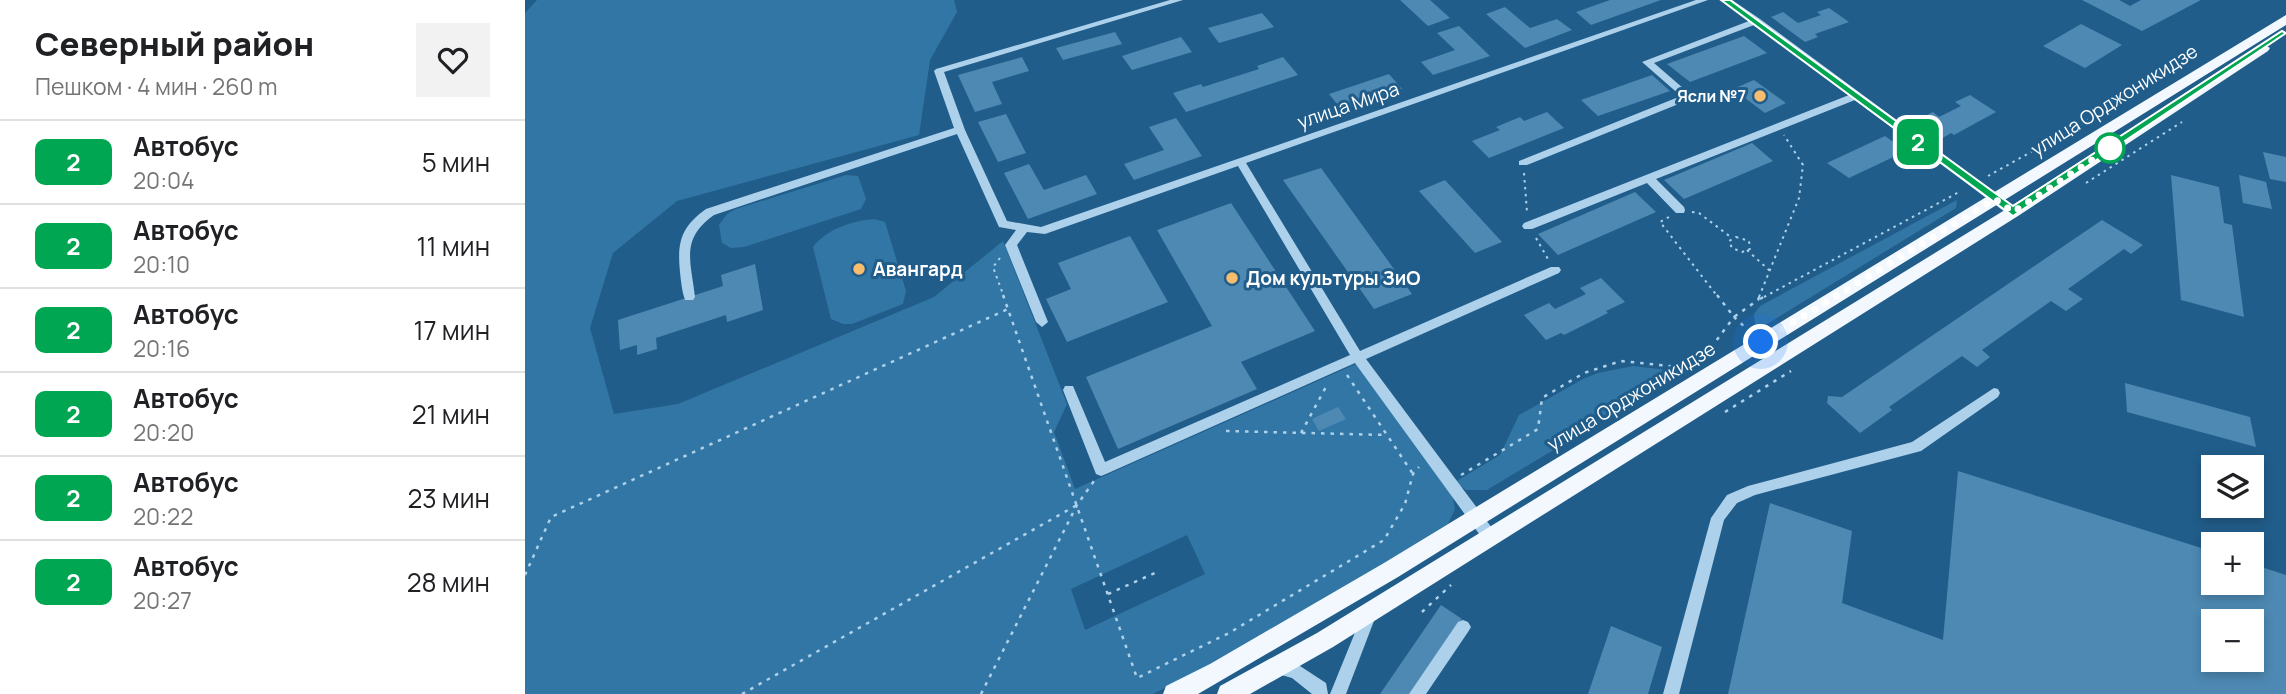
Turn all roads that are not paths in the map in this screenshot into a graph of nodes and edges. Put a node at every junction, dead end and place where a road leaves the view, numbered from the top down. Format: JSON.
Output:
{"nodes":[{"id":1,"x":1178,"y":0,"type":"edge"},
{"id":2,"x":1704,"y":0,"type":"edge"},
{"id":3,"x":1726,"y":0,"type":"edge"},
{"id":4,"x":2286,"y":19,"type":"edge"},
{"id":5,"x":1757,"y":21,"type":"junction"},
{"id":6,"x":2286,"y":33,"type":"edge"},
{"id":7,"x":1856,"y":96,"type":"junction"},
{"id":8,"x":960,"y":130,"type":"junction"},
{"id":9,"x":1240,"y":161,"type":"junction"},
{"id":10,"x":1523,"y":163,"type":"road end"},
{"id":11,"x":1648,"y":178,"type":"junction"},
{"id":12,"x":1995,"y":199,"type":"junction"},
{"id":13,"x":1680,"y":210,"type":"road end"},
{"id":14,"x":2013,"y":212,"type":"junction"},
{"id":15,"x":1528,"y":226,"type":"road end"},
{"id":16,"x":1024,"y":228,"type":"junction"},
{"id":17,"x":1555,"y":270,"type":"road end"},
{"id":18,"x":689,"y":297,"type":"dead end"},
{"id":19,"x":1042,"y":322,"type":"dead end"},
{"id":20,"x":1357,"y":356,"type":"junction"},
{"id":21,"x":1069,"y":390,"type":"dead end"},
{"id":22,"x":1994,"y":393,"type":"dead end"},
{"id":23,"x":1475,"y":518,"type":"junction"},
{"id":24,"x":1490,"y":537,"type":"junction"},
{"id":25,"x":1371,"y":611,"type":"junction"},
{"id":26,"x":1463,"y":627,"type":"dead end"},
{"id":27,"x":1276,"y":667,"type":"junction"},
{"id":28,"x":1174,"y":694,"type":"edge"},
{"id":29,"x":1228,"y":694,"type":"edge"},
{"id":30,"x":1320,"y":694,"type":"edge"},
{"id":31,"x":1338,"y":694,"type":"edge"},
{"id":32,"x":1417,"y":694,"type":"edge"},
{"id":33,"x":1671,"y":694,"type":"edge"}],
"edges":[{"from":1,"to":8,"type":"street"},
{"from":2,"to":9,"type":"street","name":"улица Мира"},
{"from":3,"to":5,"type":"street"},
{"from":4,"to":12,"type":"main road","name":"улица Орджоникидзе"},
{"from":5,"to":7,"type":"street"},
{"from":5,"to":10,"type":"street"},
{"from":6,"to":14,"type":"main road","name":"улица Орджоникидзе"},
{"from":7,"to":11,"type":"street"},
{"from":7,"to":12,"type":"street"},
{"from":8,"to":16,"type":"street","name":"улица Мира"},
{"from":8,"to":18,"type":"street"},
{"from":9,"to":16,"type":"street","name":"улица Мира"},
{"from":9,"to":20,"type":"street"},
{"from":11,"to":13,"type":"street"},
{"from":11,"to":15,"type":"street"},
{"from":12,"to":14,"type":"street"},
{"from":12,"to":23,"type":"main road","name":"улица Орджоникидзе"},
{"from":14,"to":24,"type":"main road","name":"улица Орджоникидзе"},
{"from":16,"to":19,"type":"street"},
{"from":17,"to":20,"type":"street"},
{"from":20,"to":21,"type":"street"},
{"from":20,"to":23,"type":"street"},
{"from":22,"to":33,"type":"street"},
{"from":23,"to":24,"type":"street"},
{"from":23,"to":28,"type":"main road","name":"улица Орджоникидзе"},
{"from":24,"to":25,"type":"main road","name":"улица Орджоникидзе"},
{"from":25,"to":27,"type":"main road","name":"улица Орджоникидзе"},
{"from":25,"to":31,"type":"street"},
{"from":26,"to":32,"type":"street"},
{"from":27,"to":29,"type":"main road","name":"улица Орджоникидзе"},
{"from":27,"to":30,"type":"street"}]}
